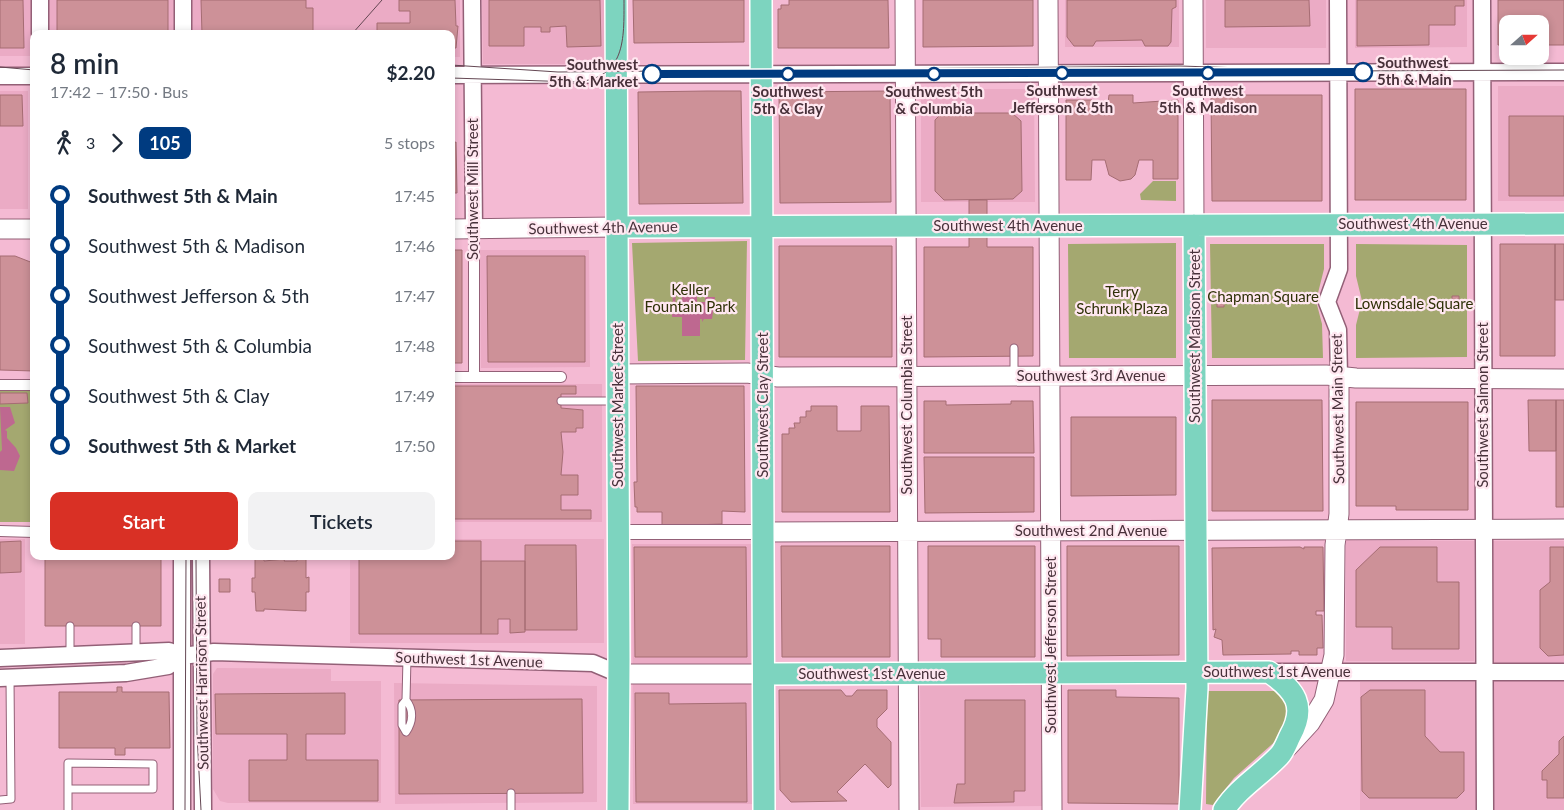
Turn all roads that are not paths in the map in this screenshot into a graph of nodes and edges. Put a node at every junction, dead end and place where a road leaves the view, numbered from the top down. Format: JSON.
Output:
{"nodes":[{"id":1,"x":40,"y":0,"type":"edge"},
{"id":2,"x":183,"y":0,"type":"edge"},
{"id":3,"x":472,"y":0,"type":"edge"},
{"id":4,"x":616,"y":0,"type":"edge"},
{"id":5,"x":761,"y":0,"type":"edge"},
{"id":6,"x":906,"y":0,"type":"edge"},
{"id":7,"x":1048,"y":0,"type":"edge"},
{"id":8,"x":1193,"y":0,"type":"edge"},
{"id":9,"x":1338,"y":0,"type":"edge"},
{"id":10,"x":1482,"y":0,"type":"edge"},
{"id":11,"x":40,"y":30,"type":"edge"},
{"id":12,"x":184,"y":30,"type":"edge"},
{"id":13,"x":1482,"y":72,"type":"junction"},
{"id":14,"x":1564,"y":72,"type":"edge"},
{"id":15,"x":1048,"y":73,"type":"junction"},
{"id":16,"x":1194,"y":73,"type":"junction"},
{"id":17,"x":1338,"y":73,"type":"junction"},
{"id":18,"x":616,"y":74,"type":"junction"},
{"id":19,"x":761,"y":74,"type":"junction"},
{"id":20,"x":906,"y":74,"type":"junction"},
{"id":21,"x":455,"y":75,"type":"edge"},
{"id":22,"x":473,"y":75,"type":"junction"},
{"id":23,"x":0,"y":76,"type":"edge"},
{"id":24,"x":30,"y":76,"type":"edge"},
{"id":25,"x":1339,"y":224,"type":"junction"},
{"id":26,"x":1483,"y":224,"type":"junction"},
{"id":27,"x":1564,"y":224,"type":"edge"},
{"id":28,"x":1194,"y":225,"type":"junction"},
{"id":29,"x":906,"y":226,"type":"junction"},
{"id":30,"x":1049,"y":226,"type":"junction"},
{"id":31,"x":617,"y":227,"type":"junction"},
{"id":32,"x":762,"y":227,"type":"junction"},
{"id":33,"x":0,"y":229,"type":"edge"},
{"id":34,"x":30,"y":229,"type":"edge"},
{"id":35,"x":455,"y":230,"type":"edge"},
{"id":36,"x":474,"y":230,"type":"junction"},
{"id":37,"x":1014,"y":348,"type":"dead end"},
{"id":38,"x":618,"y":374,"type":"junction"},
{"id":39,"x":763,"y":375,"type":"junction"},
{"id":40,"x":907,"y":376,"type":"junction"},
{"id":41,"x":1014,"y":376,"type":"junction"},
{"id":42,"x":1050,"y":376,"type":"junction"},
{"id":43,"x":1195,"y":376,"type":"junction"},
{"id":44,"x":1339,"y":376,"type":"junction"},
{"id":45,"x":455,"y":377,"type":"edge"},
{"id":46,"x":474,"y":377,"type":"junction"},
{"id":47,"x":561,"y":377,"type":"dead end"},
{"id":48,"x":1564,"y":378,"type":"edge"},
{"id":49,"x":1483,"y":379,"type":"junction"},
{"id":50,"x":0,"y":385,"type":"edge"},
{"id":51,"x":30,"y":385,"type":"edge"},
{"id":52,"x":561,"y":401,"type":"dead end"},
{"id":53,"x":618,"y":401,"type":"junction"},
{"id":54,"x":1564,"y":529,"type":"edge"},
{"id":55,"x":1196,"y":530,"type":"junction"},
{"id":56,"x":1337,"y":530,"type":"junction"},
{"id":57,"x":1484,"y":530,"type":"junction"},
{"id":58,"x":0,"y":531,"type":"edge"},
{"id":59,"x":908,"y":531,"type":"junction"},
{"id":60,"x":1050,"y":531,"type":"junction"},
{"id":61,"x":30,"y":532,"type":"edge"},
{"id":62,"x":619,"y":532,"type":"junction"},
{"id":63,"x":764,"y":532,"type":"junction"},
{"id":64,"x":182,"y":560,"type":"edge"},
{"id":65,"x":201,"y":560,"type":"edge"},
{"id":66,"x":70,"y":626,"type":"dead end"},
{"id":67,"x":136,"y":626,"type":"dead end"},
{"id":68,"x":136,"y":652,"type":"junction"},
{"id":69,"x":202,"y":653,"type":"junction"},
{"id":70,"x":70,"y":656,"type":"junction"},
{"id":71,"x":182,"y":656,"type":"junction"},
{"id":72,"x":0,"y":658,"type":"edge"},
{"id":73,"x":407,"y":658,"type":"junction"},
{"id":74,"x":1269,"y":672,"type":"junction"},
{"id":75,"x":1331,"y":672,"type":"junction"},
{"id":76,"x":1484,"y":672,"type":"junction"},
{"id":77,"x":1564,"y":672,"type":"edge"},
{"id":78,"x":1051,"y":673,"type":"junction"},
{"id":79,"x":1196,"y":673,"type":"junction"},
{"id":80,"x":619,"y":674,"type":"junction"},
{"id":81,"x":764,"y":674,"type":"junction"},
{"id":82,"x":909,"y":674,"type":"junction"},
{"id":83,"x":5,"y":678,"type":"edge"},
{"id":84,"x":406,"y":700,"type":"dead end"},
{"id":85,"x":1280,"y":755,"type":"junction"},
{"id":86,"x":68,"y":789,"type":"junction"},
{"id":87,"x":511,"y":794,"type":"dead end"},
{"id":88,"x":0,"y":800,"type":"edge"},
{"id":89,"x":1227,"y":805,"type":"edge"},
{"id":90,"x":1194,"y":807,"type":"edge"},
{"id":91,"x":68,"y":810,"type":"edge"},
{"id":92,"x":182,"y":810,"type":"edge"},
{"id":93,"x":203,"y":810,"type":"edge"},
{"id":94,"x":511,"y":810,"type":"edge"},
{"id":95,"x":618,"y":810,"type":"edge"},
{"id":96,"x":764,"y":810,"type":"edge"},
{"id":97,"x":909,"y":810,"type":"edge"},
{"id":98,"x":1052,"y":810,"type":"edge"},
{"id":99,"x":1485,"y":810,"type":"edge"}],
"edges":[{"from":1,"to":11,"type":"street"},
{"from":2,"to":12,"type":"street"},
{"from":3,"to":22,"type":"street","name":"Southwest Mill Street"},
{"from":4,"to":18,"type":"main road","name":"Southwest Market Street"},
{"from":5,"to":19,"type":"main road","name":"Southwest Clay Street"},
{"from":6,"to":20,"type":"main road","name":"Southwest Columbia Street"},
{"from":7,"to":15,"type":"main road","name":"Southwest Jefferson Street"},
{"from":8,"to":16,"type":"main road","name":"Southwest Madison Street"},
{"from":9,"to":17,"type":"street","name":"Southwest Main Street"},
{"from":10,"to":13,"type":"street","name":"Southwest Salmon Street"},
{"from":13,"to":14,"type":"street"},
{"from":13,"to":17,"type":"street"},
{"from":13,"to":26,"type":"street","name":"Southwest Salmon Street"},
{"from":15,"to":16,"type":"street"},
{"from":15,"to":20,"type":"street"},
{"from":15,"to":30,"type":"main road","name":"Southwest Jefferson Street"},
{"from":16,"to":17,"type":"street"},
{"from":16,"to":28,"type":"main road","name":"Southwest Madison Street"},
{"from":17,"to":25,"type":"street","name":"Southwest Main Street"},
{"from":18,"to":19,"type":"street"},
{"from":18,"to":22,"type":"street"},
{"from":18,"to":31,"type":"main road","name":"Southwest Market Street"},
{"from":19,"to":20,"type":"street"},
{"from":19,"to":32,"type":"main road","name":"Southwest Clay Street"},
{"from":20,"to":29,"type":"main road","name":"Southwest Columbia Street"},
{"from":21,"to":22,"type":"street"},
{"from":22,"to":36,"type":"street","name":"Southwest Mill Street"},
{"from":23,"to":24,"type":"street"},
{"from":25,"to":26,"type":"main road","name":"Southwest 4th Avenue"},
{"from":25,"to":28,"type":"main road","name":"Southwest 4th Avenue"},
{"from":25,"to":44,"type":"street","name":"Southwest Main Street"},
{"from":26,"to":27,"type":"main road","name":"Southwest 4th Avenue"},
{"from":26,"to":49,"type":"street","name":"Southwest Salmon Street"},
{"from":28,"to":30,"type":"main road","name":"Southwest 4th Avenue"},
{"from":28,"to":43,"type":"main road","name":"Southwest Madison Street"},
{"from":29,"to":30,"type":"main road","name":"Southwest 4th Avenue"},
{"from":29,"to":32,"type":"main road","name":"Southwest 4th Avenue"},
{"from":29,"to":40,"type":"main road","name":"Southwest Columbia Street"},
{"from":30,"to":42,"type":"main road","name":"Southwest Jefferson Street"},
{"from":31,"to":32,"type":"main road","name":"Southwest 4th Avenue"},
{"from":31,"to":36,"type":"main road","name":"Southwest 4th Avenue"},
{"from":31,"to":38,"type":"main road","name":"Southwest Market Street"},
{"from":32,"to":39,"type":"main road","name":"Southwest Clay Street"},
{"from":33,"to":34,"type":"main road"},
{"from":35,"to":36,"type":"main road","name":"Southwest 4th Avenue"},
{"from":36,"to":46,"type":"street","name":"Southwest Mill Street"},
{"from":37,"to":41,"type":"lane"},
{"from":38,"to":39,"type":"main road","name":"Southwest 3rd Avenue"},
{"from":38,"to":53,"type":"main road","name":"Southwest Market Street"},
{"from":39,"to":40,"type":"main road","name":"Southwest 3rd Avenue"},
{"from":39,"to":63,"type":"main road","name":"Southwest Clay Street"},
{"from":40,"to":41,"type":"main road","name":"Southwest 3rd Avenue"},
{"from":40,"to":59,"type":"main road","name":"Southwest Columbia Street"},
{"from":41,"to":42,"type":"main road","name":"Southwest 3rd Avenue"},
{"from":42,"to":43,"type":"main road","name":"Southwest 3rd Avenue"},
{"from":42,"to":60,"type":"main road","name":"Southwest Jefferson Street"},
{"from":43,"to":44,"type":"main road","name":"Southwest 3rd Avenue"},
{"from":43,"to":55,"type":"main road","name":"Southwest Madison Street"},
{"from":44,"to":49,"type":"main road","name":"Southwest 3rd Avenue"},
{"from":44,"to":56,"type":"main road","name":"Southwest Main Street"},
{"from":45,"to":46,"type":"street"},
{"from":46,"to":47,"type":"street"},
{"from":48,"to":49,"type":"main road","name":"Southwest 3rd Avenue"},
{"from":49,"to":57,"type":"street","name":"Southwest Salmon Street"},
{"from":50,"to":51,"type":"street"},
{"from":52,"to":53,"type":"lane"},
{"from":53,"to":62,"type":"main road","name":"Southwest Market Street"},
{"from":54,"to":57,"type":"main road","name":"Southwest 2nd Avenue"},
{"from":55,"to":56,"type":"main road","name":"Southwest 2nd Avenue"},
{"from":55,"to":60,"type":"main road","name":"Southwest 2nd Avenue"},
{"from":55,"to":79,"type":"main road","name":"Southwest Madison Street"},
{"from":56,"to":57,"type":"main road","name":"Southwest 2nd Avenue"},
{"from":56,"to":75,"type":"main road","name":"Southwest Main Street"},
{"from":57,"to":76,"type":"street","name":"Southwest Salmon Street"},
{"from":58,"to":61,"type":"street"},
{"from":59,"to":60,"type":"main road","name":"Southwest 2nd Avenue"},
{"from":59,"to":63,"type":"main road","name":"Southwest 2nd Avenue"},
{"from":59,"to":82,"type":"main road","name":"Southwest Columbia Street"},
{"from":60,"to":78,"type":"main road","name":"Southwest Jefferson Street"},
{"from":62,"to":63,"type":"street","name":"Southwest 2nd Avenue"},
{"from":62,"to":80,"type":"main road","name":"Southwest Market Street"},
{"from":63,"to":81,"type":"main road","name":"Southwest Clay Street"},
{"from":64,"to":71,"type":"street","name":"Southwest Harrison Street"},
{"from":65,"to":69,"type":"street","name":"Southwest Harrison Street"},
{"from":66,"to":70,"type":"lane"},
{"from":67,"to":68,"type":"lane"},
{"from":68,"to":70,"type":"street","name":"Southwest 1st Avenue"},
{"from":68,"to":71,"type":"street","name":"Southwest 1st Avenue"},
{"from":69,"to":71,"type":"street","name":"Southwest 1st Avenue"},
{"from":69,"to":73,"type":"street","name":"Southwest 1st Avenue"},
{"from":69,"to":93,"type":"street","name":"Southwest Harrison Street"},
{"from":70,"to":72,"type":"street","name":"Southwest 1st Avenue"},
{"from":71,"to":83,"type":"street","name":"Southwest 1st Avenue"},
{"from":71,"to":92,"type":"street","name":"Southwest Harrison Street"},
{"from":73,"to":80,"type":"street","name":"Southwest 1st Avenue"},
{"from":73,"to":84,"type":"lane"},
{"from":74,"to":75,"type":"street","name":"Southwest 1st Avenue"},
{"from":74,"to":79,"type":"main road","name":"Southwest 1st Avenue"},
{"from":74,"to":85,"type":"main road"},
{"from":75,"to":76,"type":"street","name":"Southwest 1st Avenue"},
{"from":75,"to":85,"type":"main road","name":"Southwest Main Street"},
{"from":76,"to":77,"type":"street","name":"Southwest 1st Avenue"},
{"from":76,"to":99,"type":"street","name":"Southwest Salmon Street"},
{"from":78,"to":79,"type":"main road","name":"Southwest 1st Avenue"},
{"from":78,"to":82,"type":"main road","name":"Southwest 1st Avenue"},
{"from":78,"to":98,"type":"main road","name":"Southwest Jefferson Street"},
{"from":79,"to":90,"type":"main road","name":"Southwest Madison Street"},
{"from":80,"to":81,"type":"main road","name":"Southwest 1st Avenue"},
{"from":80,"to":95,"type":"main road","name":"Southwest Market Street"},
{"from":81,"to":82,"type":"main road","name":"Southwest 1st Avenue"},
{"from":81,"to":96,"type":"main road","name":"Southwest Clay Street"},
{"from":82,"to":97,"type":"main road","name":"Southwest Columbia Street"},
{"from":83,"to":88,"type":"lane"},
{"from":85,"to":89,"type":"main road"},
{"from":86,"to":86,"type":"lane"},
{"from":86,"to":91,"type":"lane"},
{"from":87,"to":94,"type":"lane"}]}
